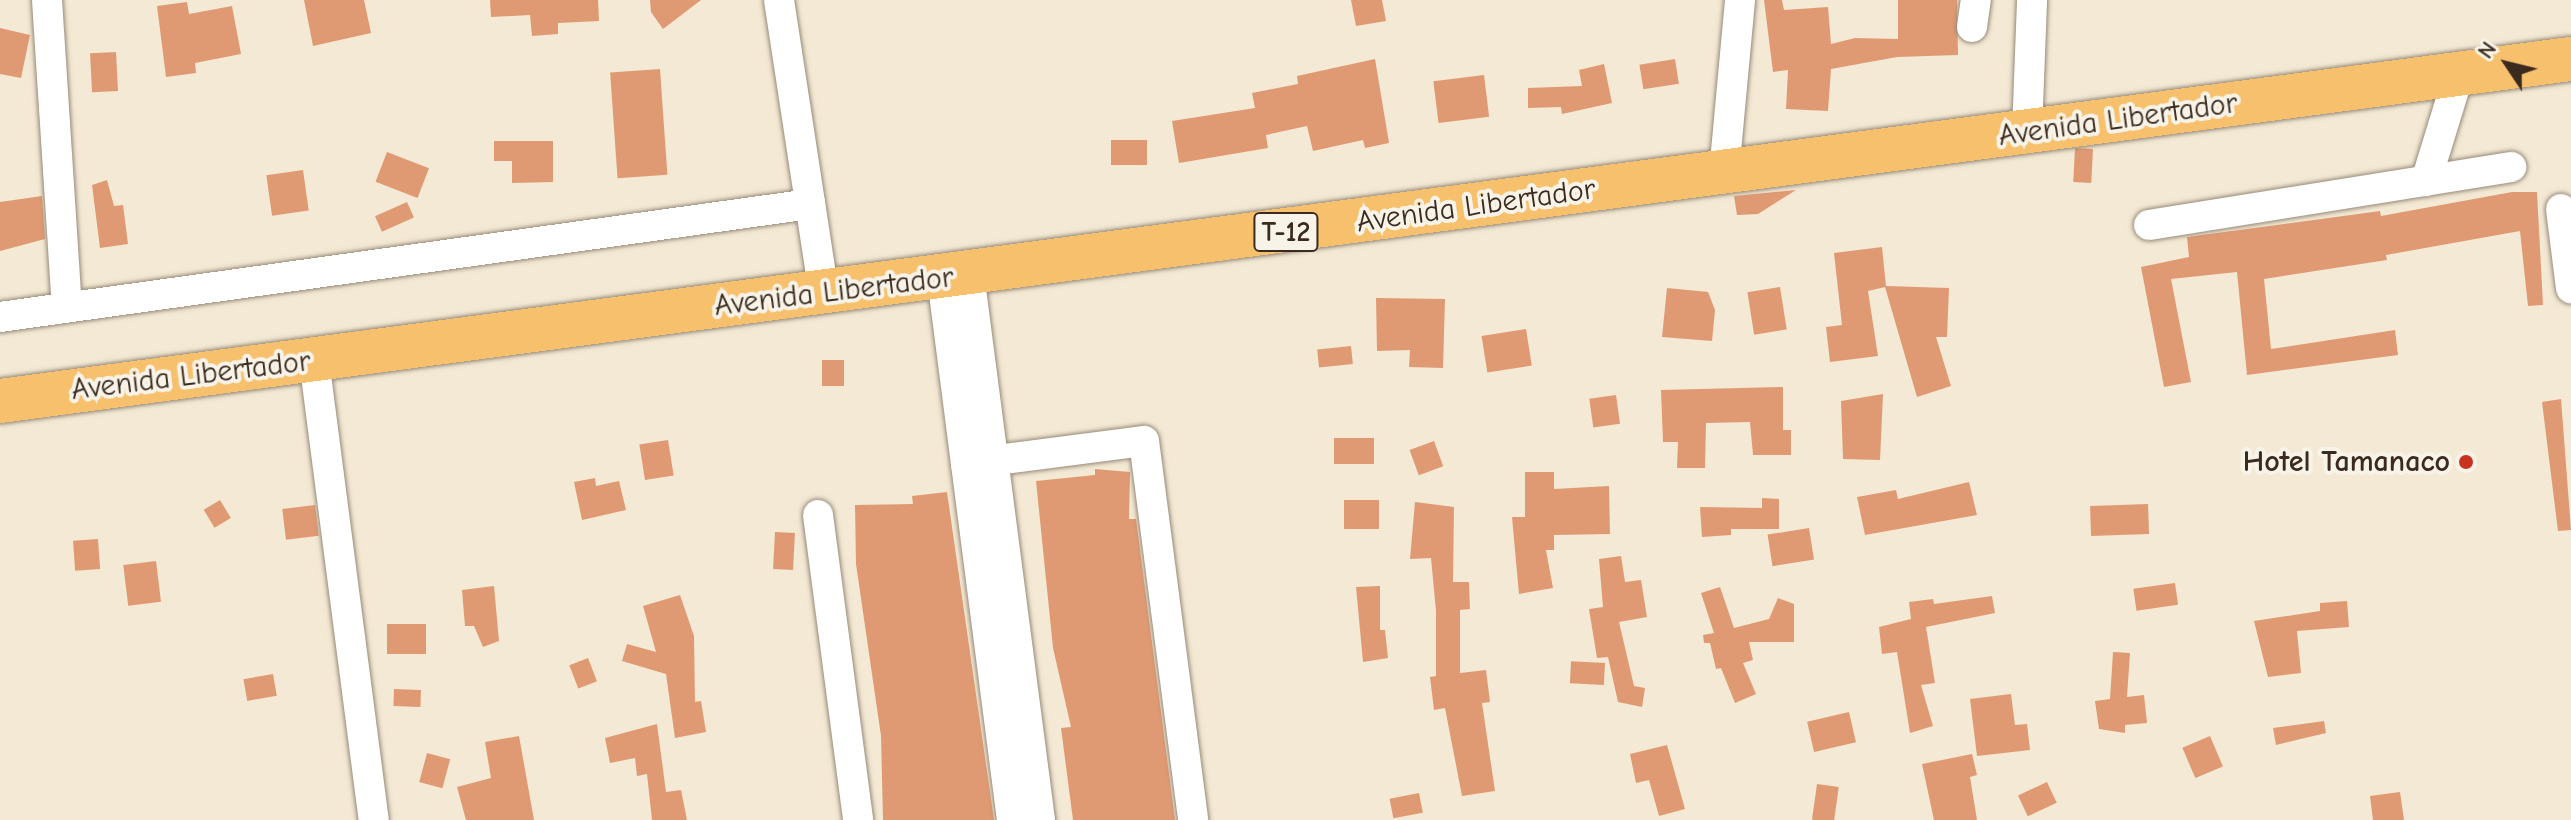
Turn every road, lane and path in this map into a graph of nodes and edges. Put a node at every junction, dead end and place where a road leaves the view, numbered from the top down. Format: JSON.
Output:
{"nodes":[{"id":1,"x":47,"y":0,"type":"edge"},
{"id":2,"x":779,"y":0,"type":"edge"},
{"id":3,"x":1740,"y":0,"type":"edge"},
{"id":4,"x":2032,"y":0,"type":"edge"},
{"id":5,"x":2571,"y":59,"type":"edge"},
{"id":6,"x":2459,"y":74,"type":"junction"},
{"id":7,"x":2027,"y":132,"type":"junction"},
{"id":8,"x":2511,"y":167,"type":"dead end"},
{"id":9,"x":1724,"y":173,"type":"junction"},
{"id":10,"x":2426,"y":181,"type":"junction"},
{"id":11,"x":810,"y":204,"type":"junction"},
{"id":12,"x":2561,"y":209,"type":"dead end"},
{"id":13,"x":2149,"y":225,"type":"dead end"},
{"id":14,"x":956,"y":276,"type":"junction"},
{"id":15,"x":2571,"y":285,"type":"edge"},
{"id":16,"x":824,"y":293,"type":"junction"},
{"id":17,"x":67,"y":307,"type":"junction"},
{"id":18,"x":0,"y":317,"type":"edge"},
{"id":19,"x":314,"y":360,"type":"junction"},
{"id":20,"x":0,"y":401,"type":"edge"},
{"id":21,"x":980,"y":463,"type":"junction"},
{"id":22,"x":818,"y":515,"type":"dead end"},
{"id":23,"x":374,"y":820,"type":"edge"},
{"id":24,"x":858,"y":820,"type":"edge"},
{"id":25,"x":1012,"y":820,"type":"edge"},
{"id":26,"x":1040,"y":820,"type":"edge"},
{"id":27,"x":1193,"y":820,"type":"edge"}],
"edges":[{"from":1,"to":17,"type":"street"},
{"from":2,"to":11,"type":"street"},
{"from":3,"to":9,"type":"street"},
{"from":4,"to":7,"type":"street"},
{"from":5,"to":6,"type":"highway","name":"Avenida Libertador","number":"T-12"},
{"from":6,"to":7,"type":"highway","name":"Avenida Libertador","number":"T-12"},
{"from":6,"to":10,"type":"street"},
{"from":7,"to":9,"type":"highway","name":"Avenida Libertador","number":"T-12"},
{"from":8,"to":10,"type":"street"},
{"from":9,"to":14,"type":"highway","name":"Avenida Libertador","number":"T-12"},
{"from":10,"to":13,"type":"street"},
{"from":11,"to":16,"type":"street"},
{"from":11,"to":17,"type":"street"},
{"from":12,"to":15,"type":"street"},
{"from":14,"to":16,"type":"highway","name":"Avenida Libertador","number":"T-12"},
{"from":14,"to":21,"type":"street"},
{"from":16,"to":19,"type":"highway","name":"Avenida Libertador","number":"T-12"},
{"from":17,"to":18,"type":"street"},
{"from":19,"to":20,"type":"highway","name":"Avenida Libertador","number":"T-12"},
{"from":19,"to":23,"type":"street"},
{"from":21,"to":25,"type":"street"},
{"from":21,"to":26,"type":"street"},
{"from":21,"to":27,"type":"street"},
{"from":22,"to":24,"type":"street"}]}
